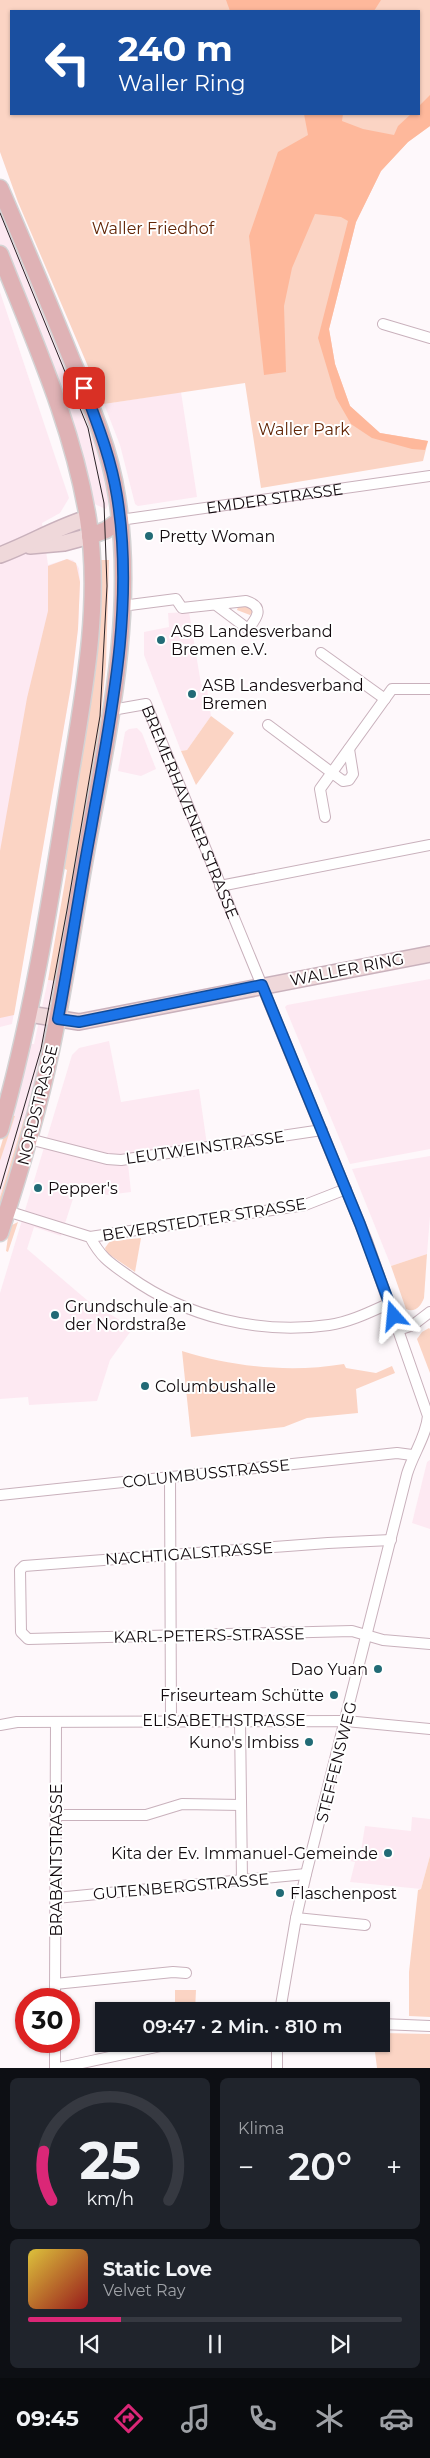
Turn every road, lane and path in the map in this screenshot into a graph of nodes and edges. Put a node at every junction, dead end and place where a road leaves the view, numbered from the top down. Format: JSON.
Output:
{"nodes":[{"id":1,"x":0,"y":188,"type":"edge"},
{"id":2,"x":0,"y":254,"type":"edge"},
{"id":3,"x":383,"y":324,"type":"dead end"},
{"id":4,"x":430,"y":338,"type":"edge"},
{"id":5,"x":430,"y":476,"type":"edge"},
{"id":6,"x":88,"y":518,"type":"junction"},
{"id":7,"x":120,"y":520,"type":"junction"},
{"id":8,"x":90,"y":536,"type":"junction"},
{"id":9,"x":23,"y":547,"type":"junction"},
{"id":10,"x":0,"y":554,"type":"edge"},
{"id":11,"x":216,"y":605,"type":"dead end"},
{"id":12,"x":122,"y":606,"type":"junction"},
{"id":13,"x":321,"y":653,"type":"dead end"},
{"id":14,"x":430,"y":688,"type":"edge"},
{"id":15,"x":385,"y":699,"type":"junction"},
{"id":16,"x":112,"y":710,"type":"junction"},
{"id":17,"x":268,"y":725,"type":"dead end"},
{"id":18,"x":349,"y":749,"type":"junction"},
{"id":19,"x":332,"y":772,"type":"junction"},
{"id":20,"x":325,"y":817,"type":"dead end"},
{"id":21,"x":430,"y":845,"type":"edge"},
{"id":22,"x":220,"y":886,"type":"junction"},
{"id":23,"x":430,"y":954,"type":"edge"},
{"id":24,"x":262,"y":985,"type":"junction"},
{"id":25,"x":29,"y":1014,"type":"junction"},
{"id":26,"x":58,"y":1019,"type":"junction"},
{"id":27,"x":0,"y":1130,"type":"edge"},
{"id":28,"x":322,"y":1130,"type":"junction"},
{"id":29,"x":29,"y":1139,"type":"junction"},
{"id":30,"x":346,"y":1189,"type":"junction"},
{"id":31,"x":7,"y":1211,"type":"junction"},
{"id":32,"x":0,"y":1233,"type":"edge"},
{"id":33,"x":90,"y":1237,"type":"junction"},
{"id":34,"x":390,"y":1303,"type":"junction"},
{"id":35,"x":430,"y":1312,"type":"edge"},
{"id":36,"x":398,"y":1330,"type":"junction"},
{"id":37,"x":428,"y":1430,"type":"edge"},
{"id":38,"x":412,"y":1455,"type":"junction"},
{"id":39,"x":170,"y":1477,"type":"junction"},
{"id":40,"x":0,"y":1495,"type":"edge"},
{"id":41,"x":391,"y":1540,"type":"junction"},
{"id":42,"x":171,"y":1553,"type":"junction"},
{"id":43,"x":20,"y":1601,"type":"joint"},
{"id":44,"x":368,"y":1634,"type":"junction"},
{"id":45,"x":171,"y":1636,"type":"junction"},
{"id":46,"x":430,"y":1644,"type":"edge"},
{"id":47,"x":0,"y":1719,"type":"edge"},
{"id":48,"x":171,"y":1720,"type":"junction"},
{"id":49,"x":240,"y":1720,"type":"junction"},
{"id":50,"x":346,"y":1721,"type":"junction"},
{"id":51,"x":18,"y":1722,"type":"junction"},
{"id":52,"x":56,"y":1722,"type":"junction"},
{"id":53,"x":0,"y":1725,"type":"edge"},
{"id":54,"x":430,"y":1729,"type":"edge"},
{"id":55,"x":241,"y":1805,"type":"junction"},
{"id":56,"x":56,"y":1815,"type":"junction"},
{"id":57,"x":306,"y":1874,"type":"junction"},
{"id":58,"x":242,"y":1880,"type":"junction"},
{"id":59,"x":56,"y":1898,"type":"junction"},
{"id":60,"x":296,"y":1918,"type":"junction"},
{"id":61,"x":365,"y":1925,"type":"dead end"},
{"id":62,"x":186,"y":1973,"type":"dead end"},
{"id":63,"x":55,"y":1984,"type":"junction"},
{"id":64,"x":55,"y":1988,"type":"edge"},
{"id":65,"x":282,"y":2002,"type":"edge"},
{"id":66,"x":390,"y":2024,"type":"edge"},
{"id":67,"x":430,"y":2026,"type":"edge"},
{"id":68,"x":133,"y":2052,"type":"edge"},
{"id":69,"x":277,"y":2052,"type":"edge"},
{"id":70,"x":55,"y":2053,"type":"edge"},
{"id":71,"x":55,"y":2068,"type":"edge"},
{"id":72,"x":59,"y":2068,"type":"edge"},
{"id":73,"x":278,"y":2068,"type":"edge"}],
"edges":[{"from":1,"to":7,"type":"main road","name":"BREMERHAVENER STRASSE"},
{"from":2,"to":6,"type":"main road"},
{"from":3,"to":4,"type":"street"},
{"from":5,"to":7,"type":"street","name":"EMDER STRASSE"},
{"from":6,"to":7,"type":"main road","name":"EMDER STRASSE"},
{"from":6,"to":8,"type":"main road"},
{"from":6,"to":9,"type":"main road","name":"EMDER STRASSE"},
{"from":7,"to":8,"type":"main road","name":"EMDER STRASSE"},
{"from":7,"to":12,"type":"main road","name":"BREMERHAVENER STRASSE"},
{"from":8,"to":9,"type":"main road","name":"EMDER STRASSE"},
{"from":8,"to":25,"type":"main road","name":"NORDSTRASSE"},
{"from":9,"to":10,"type":"main road","name":"EMDER STRASSE"},
{"from":11,"to":12,"type":"street"},
{"from":12,"to":16,"type":"main road","name":"BREMERHAVENER STRASSE"},
{"from":13,"to":15,"type":"street"},
{"from":14,"to":15,"type":"street"},
{"from":15,"to":18,"type":"street"},
{"from":16,"to":22,"type":"street","name":"BREMERHAVENER STRASSE"},
{"from":16,"to":26,"type":"main road","name":"NORDSTRASSE"},
{"from":17,"to":19,"type":"street"},
{"from":18,"to":19,"type":"street"},
{"from":18,"to":19,"type":"street"},
{"from":19,"to":20,"type":"street"},
{"from":21,"to":22,"type":"street"},
{"from":22,"to":24,"type":"street","name":"BREMERHAVENER STRASSE"},
{"from":23,"to":24,"type":"main road","name":"WALLER RING"},
{"from":24,"to":26,"type":"main road","name":"WALLER RING"},
{"from":24,"to":28,"type":"street","name":"BREMERHAVENER STRASSE"},
{"from":25,"to":26,"type":"main road","name":"WALLER RING"},
{"from":25,"to":27,"type":"main road","name":"NORDSTRASSE"},
{"from":26,"to":29,"type":"main road","name":"NORDSTRASSE"},
{"from":28,"to":29,"type":"street","name":"LEUTWEINSTRASSE"},
{"from":28,"to":30,"type":"street","name":"BREMERHAVENER STRASSE"},
{"from":29,"to":31,"type":"main road","name":"NORDSTRASSE"},
{"from":30,"to":33,"type":"street","name":"BEVERSTEDTER STRASSE"},
{"from":30,"to":34,"type":"street","name":"BREMERHAVENER STRASSE"},
{"from":31,"to":32,"type":"main road","name":"NORDSTRASSE"},
{"from":31,"to":33,"type":"street"},
{"from":33,"to":34,"type":"street"},
{"from":34,"to":36,"type":"street","name":"BREMERHAVENER STRASSE"},
{"from":35,"to":36,"type":"street"},
{"from":36,"to":37,"type":"street","name":"BREMERHAVENER STRASSE"},
{"from":37,"to":38,"type":"street","name":"STEFFENSWEG"},
{"from":38,"to":39,"type":"street","name":"COLUMBUSSTRASSE"},
{"from":38,"to":41,"type":"street","name":"STEFFENSWEG"},
{"from":39,"to":40,"type":"street","name":"COLUMBUSSTRASSE"},
{"from":39,"to":42,"type":"street"},
{"from":41,"to":42,"type":"street","name":"NACHTIGALSTRASSE"},
{"from":41,"to":44,"type":"street","name":"STEFFENSWEG"},
{"from":42,"to":43,"type":"street","name":"NACHTIGALSTRASSE"},
{"from":42,"to":45,"type":"street"},
{"from":43,"to":45,"type":"street","name":"KARL-PETERS-STRASSE"},
{"from":44,"to":45,"type":"street","name":"KARL-PETERS-STRASSE"},
{"from":44,"to":46,"type":"street","name":"KARL-PETERS-STRASSE"},
{"from":44,"to":50,"type":"street","name":"STEFFENSWEG"},
{"from":45,"to":48,"type":"street"},
{"from":47,"to":51,"type":"street","name":"ELISABETHSTRASSE"},
{"from":48,"to":49,"type":"street","name":"ELISABETHSTRASSE"},
{"from":48,"to":52,"type":"street","name":"ELISABETHSTRASSE"},
{"from":49,"to":50,"type":"street","name":"ELISABETHSTRASSE"},
{"from":49,"to":55,"type":"street"},
{"from":50,"to":54,"type":"street","name":"ELISABETHSTRASSE"},
{"from":50,"to":57,"type":"street","name":"STEFFENSWEG"},
{"from":51,"to":52,"type":"street","name":"ELISABETHSTRASSE"},
{"from":51,"to":53,"type":"street","name":"ELISABETHSTRASSE"},
{"from":52,"to":56,"type":"street","name":"BRABANTSTRASSE"},
{"from":55,"to":56,"type":"street"},
{"from":55,"to":58,"type":"street"},
{"from":56,"to":59,"type":"street","name":"BRABANTSTRASSE"},
{"from":57,"to":58,"type":"street","name":"GUTENBERGSTRASSE"},
{"from":57,"to":60,"type":"street","name":"STEFFENSWEG"},
{"from":58,"to":59,"type":"street","name":"GUTENBERGSTRASSE"},
{"from":59,"to":63,"type":"street","name":"BRABANTSTRASSE"},
{"from":60,"to":61,"type":"street"},
{"from":60,"to":65,"type":"street","name":"STEFFENSWEG"},
{"from":62,"to":63,"type":"street"},
{"from":63,"to":64,"type":"street","name":"BRABANTSTRASSE"},
{"from":66,"to":67,"type":"street"},
{"from":68,"to":72,"type":"street"},
{"from":69,"to":73,"type":"street"},
{"from":70,"to":71,"type":"street"}]}
